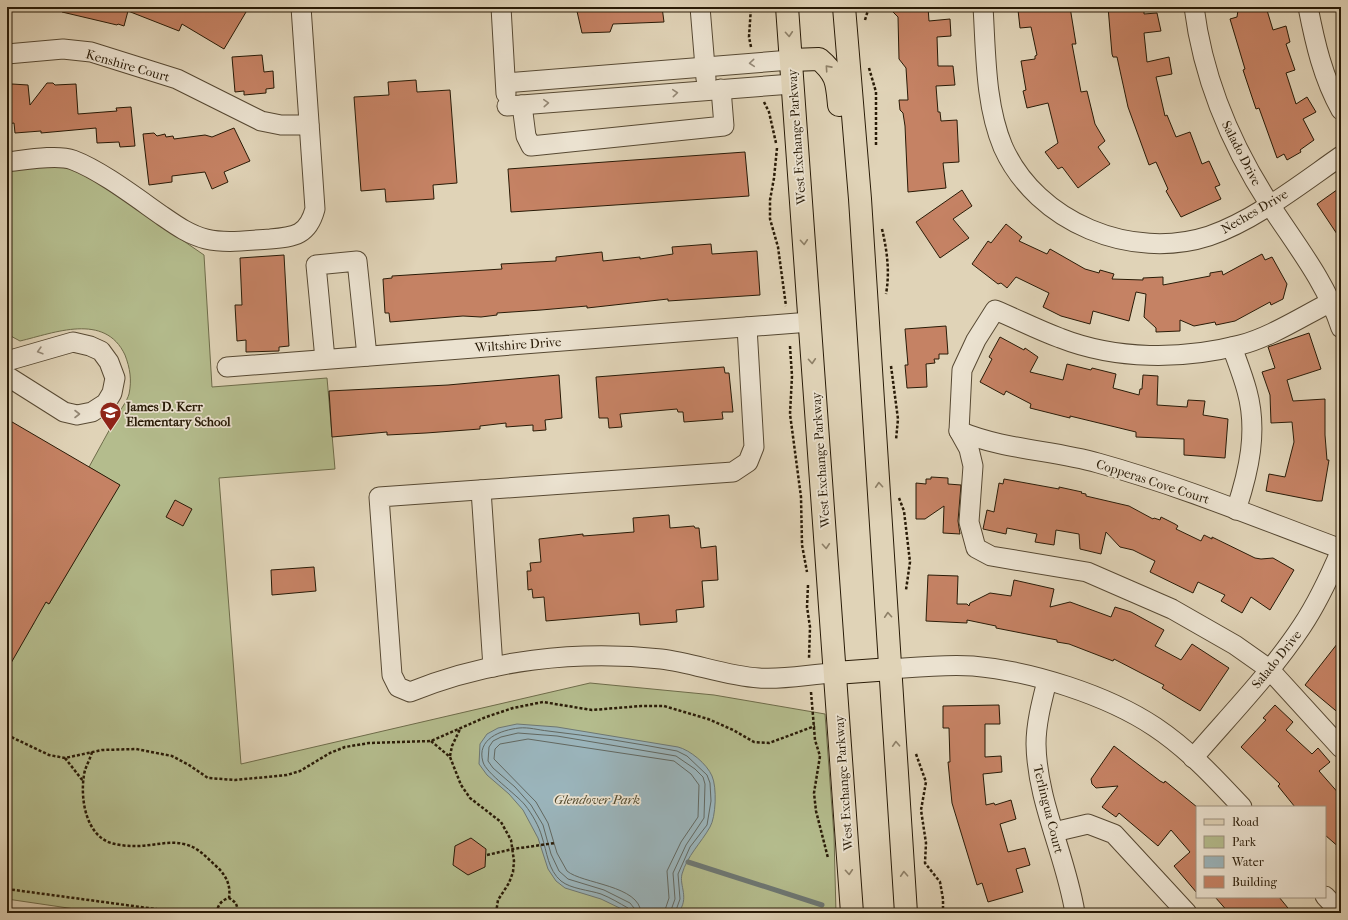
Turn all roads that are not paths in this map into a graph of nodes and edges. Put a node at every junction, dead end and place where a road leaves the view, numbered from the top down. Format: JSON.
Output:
{"nodes":[{"id":1,"x":301,"y":7,"type":"edge"},
{"id":2,"x":501,"y":7,"type":"edge"},
{"id":3,"x":700,"y":7,"type":"edge"},
{"id":4,"x":787,"y":7,"type":"edge"},
{"id":5,"x":844,"y":7,"type":"edge"},
{"id":6,"x":983,"y":7,"type":"edge"},
{"id":7,"x":1194,"y":7,"type":"edge"},
{"id":8,"x":1308,"y":7,"type":"edge"},
{"id":9,"x":7,"y":54,"type":"edge"},
{"id":10,"x":791,"y":60,"type":"junction"},
{"id":11,"x":705,"y":67,"type":"junction"},
{"id":12,"x":609,"y":75,"type":"junction"},
{"id":13,"x":506,"y":83,"type":"junction"},
{"id":14,"x":792,"y":84,"type":"junction"},
{"id":15,"x":714,"y":90,"type":"junction"},
{"id":16,"x":610,"y":98,"type":"junction"},
{"id":17,"x":512,"y":110,"type":"junction"},
{"id":18,"x":1341,"y":110,"type":"edge"},
{"id":19,"x":309,"y":125,"type":"junction"},
{"id":20,"x":1341,"y":156,"type":"edge"},
{"id":21,"x":7,"y":162,"type":"edge"},
{"id":22,"x":1270,"y":204,"type":"junction"},
{"id":23,"x":863,"y":242,"type":"junction"},
{"id":24,"x":1331,"y":302,"type":"junction"},
{"id":25,"x":810,"y":322,"type":"junction"},
{"id":26,"x":747,"y":327,"type":"junction"},
{"id":27,"x":1341,"y":328,"type":"edge"},
{"id":28,"x":1232,"y":347,"type":"junction"},
{"id":29,"x":367,"y":356,"type":"junction"},
{"id":30,"x":325,"y":359,"type":"junction"},
{"id":31,"x":7,"y":361,"type":"edge"},
{"id":32,"x":227,"y":367,"type":"dead end"},
{"id":33,"x":7,"y":376,"type":"edge"},
{"id":34,"x":959,"y":431,"type":"junction"},
{"id":35,"x":481,"y":490,"type":"junction"},
{"id":36,"x":1236,"y":510,"type":"junction"},
{"id":37,"x":1341,"y":549,"type":"edge"},
{"id":38,"x":493,"y":667,"type":"junction"},
{"id":39,"x":891,"y":669,"type":"junction"},
{"id":40,"x":1269,"y":669,"type":"junction"},
{"id":41,"x":835,"y":673,"type":"junction"},
{"id":42,"x":1047,"y":681,"type":"junction"},
{"id":43,"x":1341,"y":748,"type":"edge"},
{"id":44,"x":1193,"y":758,"type":"junction"},
{"id":45,"x":1241,"y":806,"type":"edge"},
{"id":46,"x":1054,"y":832,"type":"junction"},
{"id":47,"x":1326,"y":897,"type":"edge"},
{"id":48,"x":852,"y":913,"type":"edge"},
{"id":49,"x":906,"y":913,"type":"edge"},
{"id":50,"x":1075,"y":913,"type":"edge"},
{"id":51,"x":1187,"y":913,"type":"edge"},
{"id":52,"x":1341,"y":913,"type":"edge"}],
"edges":[{"from":1,"to":19,"type":"street"},
{"from":2,"to":13,"type":"street"},
{"from":3,"to":11,"type":"street"},
{"from":4,"to":10,"type":"main road","name":"West Exchange Parkway","one_way":true},
{"from":5,"to":23,"type":"main road"},
{"from":6,"to":22,"type":"street","name":"Neches Drive"},
{"from":7,"to":22,"type":"street","name":"Salado Drive"},
{"from":8,"to":18,"type":"street"},
{"from":9,"to":19,"type":"street","name":"Kenshire Court"},
{"from":10,"to":11,"type":"street","one_way":true},
{"from":10,"to":14,"type":"main road","name":"West Exchange Parkway"},
{"from":23,"to":10,"type":"main road","one_way":true},
{"from":11,"to":12,"type":"street"},
{"from":11,"to":15,"type":"street"},
{"from":12,"to":13,"type":"street"},
{"from":12,"to":16,"type":"street"},
{"from":13,"to":17,"type":"street"},
{"from":14,"to":15,"type":"street"},
{"from":14,"to":25,"type":"main road","name":"West Exchange Parkway","one_way":true},
{"from":16,"to":15,"type":"street","one_way":true},
{"from":15,"to":17,"type":"street"},
{"from":17,"to":16,"type":"street","one_way":true},
{"from":19,"to":21,"type":"street"},
{"from":20,"to":22,"type":"street","name":"Neches Drive"},
{"from":22,"to":24,"type":"street","name":"Salado Drive"},
{"from":39,"to":23,"type":"main road","one_way":true},
{"from":24,"to":27,"type":"street","name":"Salado Drive"},
{"from":24,"to":28,"type":"street"},
{"from":25,"to":26,"type":"street","name":"Wiltshire Drive"},
{"from":25,"to":41,"type":"main road","name":"West Exchange Parkway","one_way":true},
{"from":26,"to":29,"type":"street","name":"Wiltshire Drive"},
{"from":26,"to":35,"type":"street"},
{"from":28,"to":34,"type":"street"},
{"from":28,"to":36,"type":"street"},
{"from":29,"to":30,"type":"street","name":"Wiltshire Drive"},
{"from":29,"to":30,"type":"street"},
{"from":30,"to":32,"type":"street","name":"Wiltshire Drive"},
{"from":33,"to":31,"type":"street","one_way":true},
{"from":34,"to":36,"type":"street","name":"Copperas Cove Court"},
{"from":34,"to":40,"type":"street"},
{"from":35,"to":38,"type":"street"},
{"from":35,"to":38,"type":"street"},
{"from":36,"to":37,"type":"street","name":"Copperas Cove Court"},
{"from":37,"to":40,"type":"street","name":"Salado Drive"},
{"from":38,"to":41,"type":"street"},
{"from":39,"to":41,"type":"main road"},
{"from":39,"to":42,"type":"street"},
{"from":49,"to":39,"type":"main road","one_way":true},
{"from":40,"to":43,"type":"street"},
{"from":40,"to":44,"type":"street","name":"Salado Drive"},
{"from":41,"to":48,"type":"main road","name":"West Exchange Parkway","one_way":true},
{"from":42,"to":44,"type":"street"},
{"from":42,"to":46,"type":"street","name":"Terlingua Court"},
{"from":44,"to":45,"type":"street"},
{"from":46,"to":50,"type":"street","name":"Terlingua Court"},
{"from":46,"to":51,"type":"street"},
{"from":47,"to":52,"type":"street"}]}
